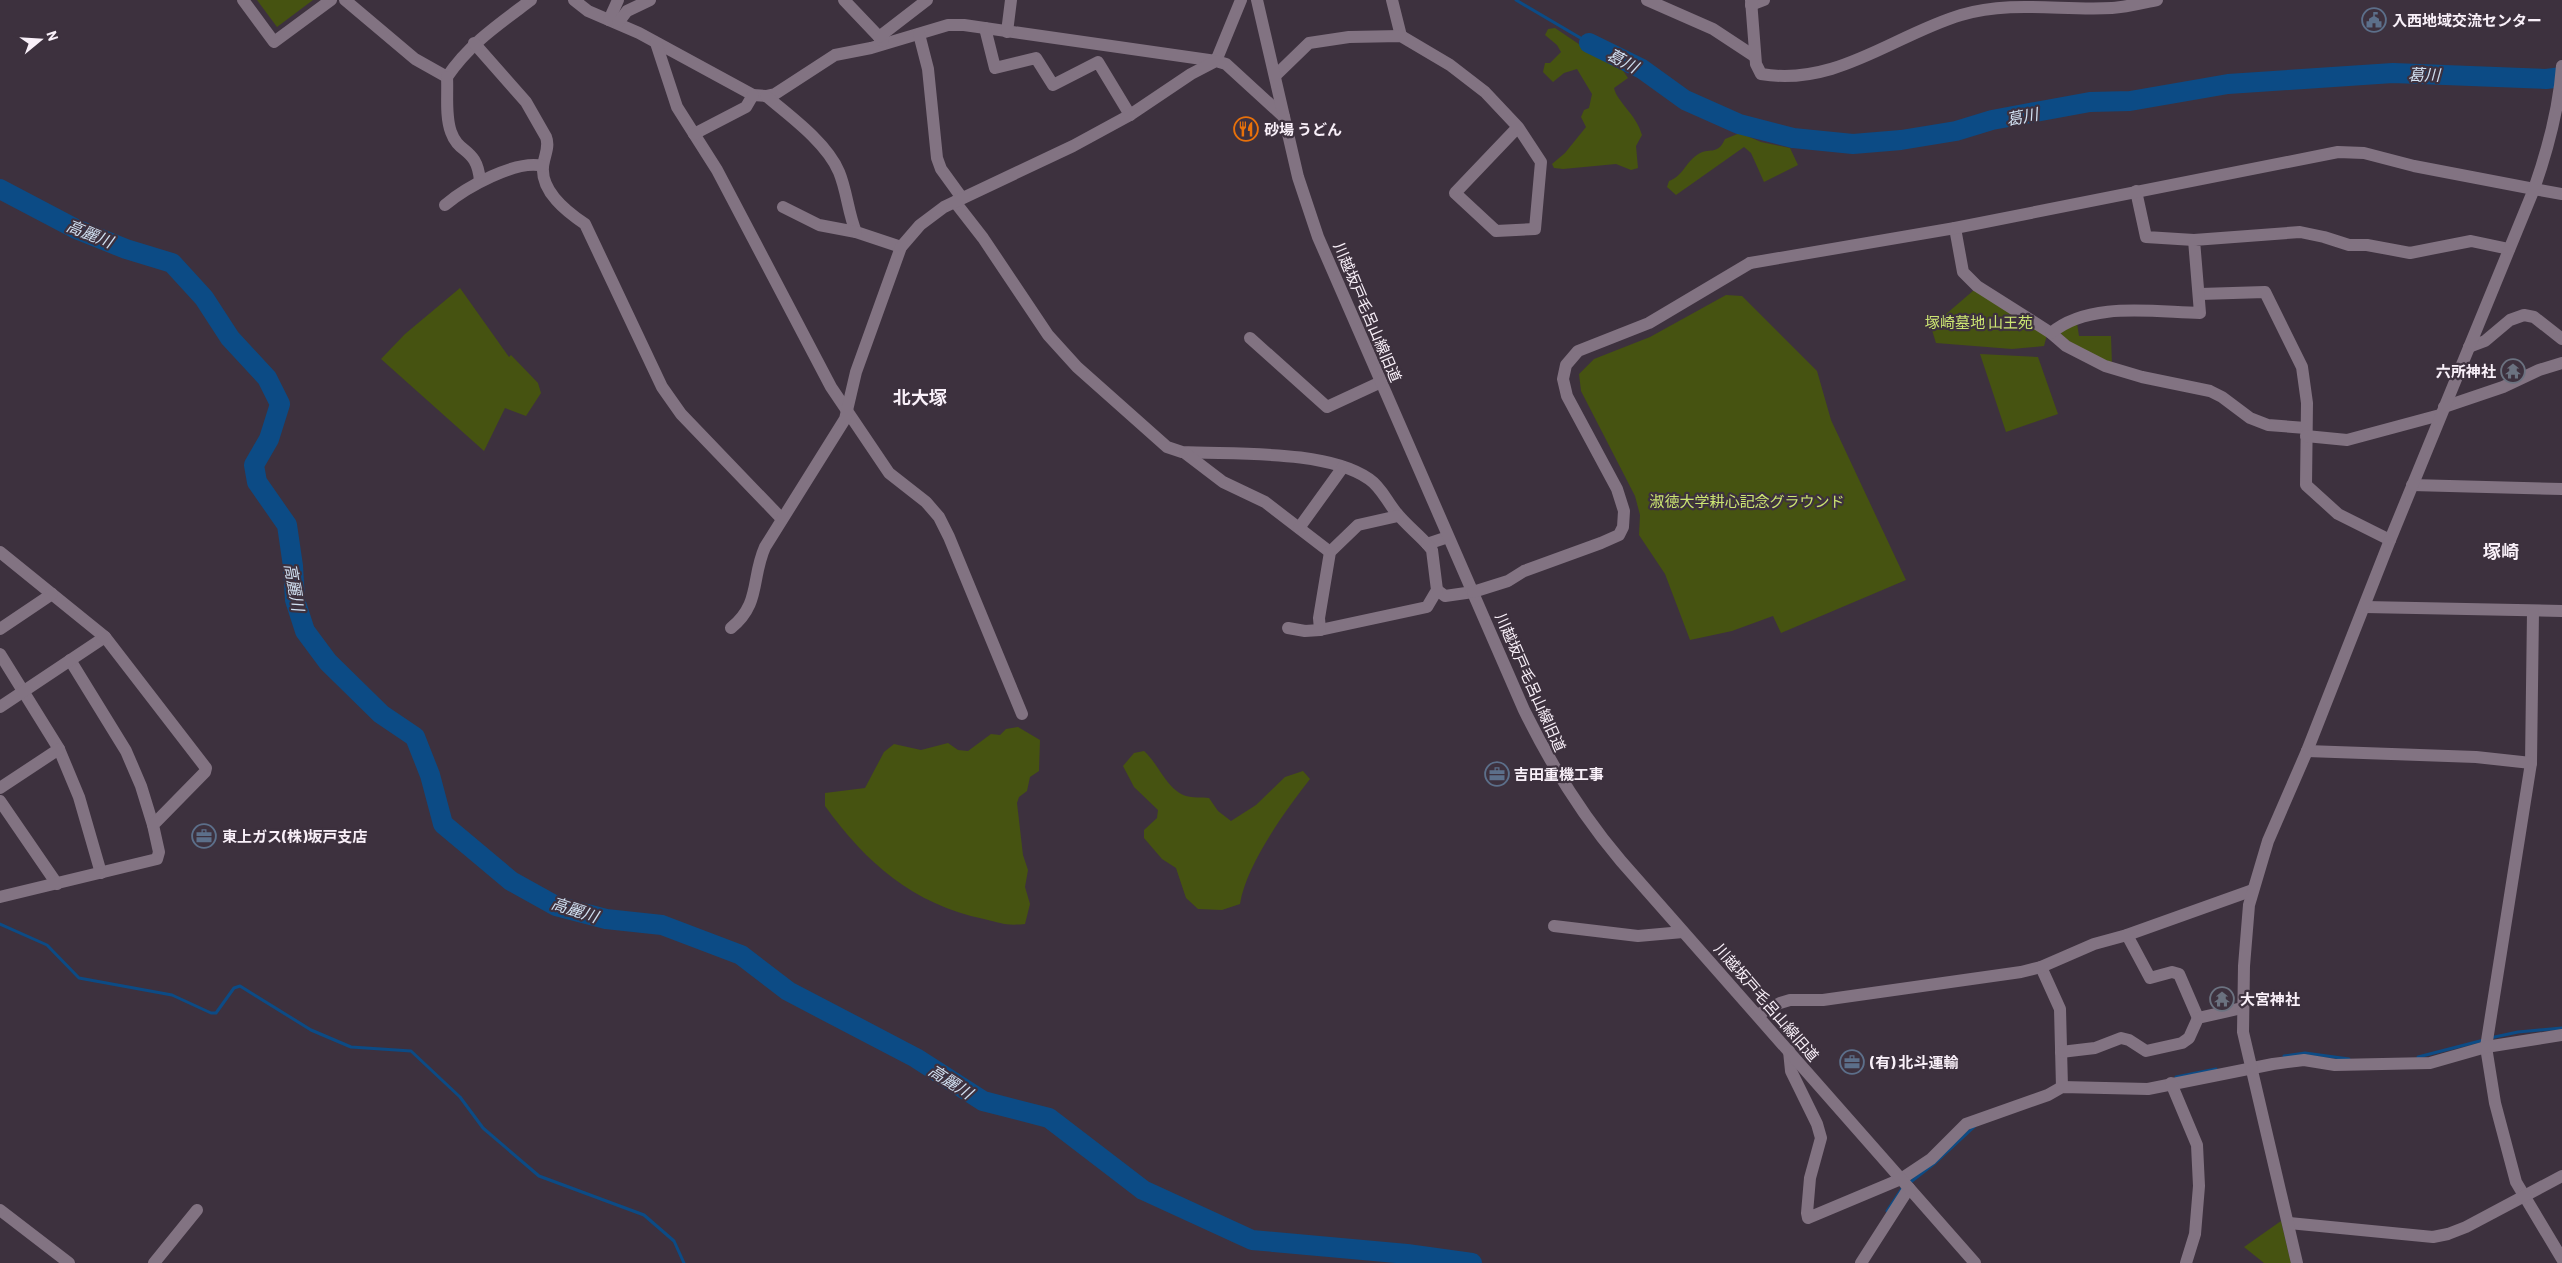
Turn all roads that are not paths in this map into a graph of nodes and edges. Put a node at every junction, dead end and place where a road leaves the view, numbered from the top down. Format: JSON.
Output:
{"nodes":[{"id":1,"x":243,"y":0,"type":"edge"},
{"id":2,"x":331,"y":0,"type":"edge"},
{"id":3,"x":345,"y":0,"type":"edge"},
{"id":4,"x":531,"y":0,"type":"edge"},
{"id":5,"x":574,"y":0,"type":"edge"},
{"id":6,"x":618,"y":0,"type":"edge"},
{"id":7,"x":650,"y":0,"type":"edge"},
{"id":8,"x":927,"y":0,"type":"edge"},
{"id":9,"x":1011,"y":0,"type":"edge"},
{"id":10,"x":1241,"y":0,"type":"edge"},
{"id":11,"x":1257,"y":0,"type":"edge"},
{"id":12,"x":1392,"y":0,"type":"edge"},
{"id":13,"x":1647,"y":0,"type":"edge"},
{"id":14,"x":1764,"y":0,"type":"edge"},
{"id":15,"x":2157,"y":0,"type":"edge"},
{"id":16,"x":849,"y":2,"type":"edge"},
{"id":17,"x":1751,"y":2,"type":"edge"},
{"id":18,"x":613,"y":22,"type":"junction"},
{"id":19,"x":985,"y":28,"type":"junction"},
{"id":20,"x":1007,"y":32,"type":"junction"},
{"id":21,"x":919,"y":34,"type":"junction"},
{"id":22,"x":1401,"y":36,"type":"junction"},
{"id":23,"x":882,"y":40,"type":"junction"},
{"id":24,"x":474,"y":43,"type":"junction"},
{"id":25,"x":656,"y":43,"type":"junction"},
{"id":26,"x":1754,"y":56,"type":"junction"},
{"id":27,"x":1216,"y":61,"type":"junction"},
{"id":28,"x":2562,"y":67,"type":"edge"},
{"id":29,"x":1275,"y":76,"type":"junction"},
{"id":30,"x":447,"y":77,"type":"junction"},
{"id":31,"x":760,"y":96,"type":"junction"},
{"id":32,"x":1130,"y":115,"type":"junction"},
{"id":33,"x":1284,"y":117,"type":"junction"},
{"id":34,"x":1518,"y":128,"type":"junction"},
{"id":35,"x":694,"y":134,"type":"junction"},
{"id":36,"x":543,"y":166,"type":"junction"},
{"id":37,"x":480,"y":181,"type":"junction"},
{"id":38,"x":2534,"y":189,"type":"junction"},
{"id":39,"x":2136,"y":191,"type":"junction"},
{"id":40,"x":2562,"y":194,"type":"edge"},
{"id":41,"x":958,"y":200,"type":"junction"},
{"id":42,"x":445,"y":205,"type":"dead end"},
{"id":43,"x":783,"y":207,"type":"dead end"},
{"id":44,"x":1955,"y":228,"type":"junction"},
{"id":45,"x":856,"y":232,"type":"junction"},
{"id":46,"x":2194,"y":240,"type":"junction"},
{"id":47,"x":901,"y":247,"type":"junction"},
{"id":48,"x":2508,"y":249,"type":"junction"},
{"id":49,"x":2200,"y":294,"type":"junction"},
{"id":50,"x":2052,"y":333,"type":"junction"},
{"id":51,"x":1250,"y":338,"type":"dead end"},
{"id":52,"x":2562,"y":339,"type":"edge"},
{"id":53,"x":2469,"y":348,"type":"junction"},
{"id":54,"x":2562,"y":363,"type":"edge"},
{"id":55,"x":1381,"y":382,"type":"junction"},
{"id":56,"x":2442,"y":411,"type":"junction"},
{"id":57,"x":848,"y":412,"type":"junction"},
{"id":58,"x":2306,"y":432,"type":"junction"},
{"id":59,"x":1185,"y":453,"type":"junction"},
{"id":60,"x":1343,"y":467,"type":"junction"},
{"id":61,"x":2412,"y":485,"type":"junction"},
{"id":62,"x":2562,"y":489,"type":"edge"},
{"id":63,"x":1398,"y":516,"type":"junction"},
{"id":64,"x":782,"y":519,"type":"junction"},
{"id":65,"x":1299,"y":528,"type":"junction"},
{"id":66,"x":1448,"y":537,"type":"junction"},
{"id":67,"x":2390,"y":540,"type":"junction"},
{"id":68,"x":1427,"y":544,"type":"junction"},
{"id":69,"x":0,"y":552,"type":"edge"},
{"id":70,"x":1330,"y":552,"type":"junction"},
{"id":71,"x":1437,"y":590,"type":"junction"},
{"id":72,"x":1473,"y":592,"type":"junction"},
{"id":73,"x":52,"y":594,"type":"junction"},
{"id":74,"x":2365,"y":607,"type":"junction"},
{"id":75,"x":2533,"y":611,"type":"junction"},
{"id":76,"x":2562,"y":611,"type":"edge"},
{"id":77,"x":730,"y":628,"type":"dead end"},
{"id":78,"x":1288,"y":628,"type":"dead end"},
{"id":79,"x":0,"y":629,"type":"edge"},
{"id":80,"x":1320,"y":630,"type":"junction"},
{"id":81,"x":105,"y":637,"type":"junction"},
{"id":82,"x":0,"y":654,"type":"edge"},
{"id":83,"x":70,"y":660,"type":"junction"},
{"id":84,"x":24,"y":690,"type":"junction"},
{"id":85,"x":0,"y":707,"type":"edge"},
{"id":86,"x":1022,"y":714,"type":"dead end"},
{"id":87,"x":59,"y":749,"type":"junction"},
{"id":88,"x":2307,"y":751,"type":"junction"},
{"id":89,"x":2531,"y":763,"type":"junction"},
{"id":90,"x":0,"y":788,"type":"edge"},
{"id":91,"x":0,"y":801,"type":"edge"},
{"id":92,"x":153,"y":825,"type":"junction"},
{"id":93,"x":101,"y":873,"type":"junction"},
{"id":94,"x":57,"y":884,"type":"junction"},
{"id":95,"x":2253,"y":890,"type":"junction"},
{"id":96,"x":0,"y":897,"type":"edge"},
{"id":97,"x":1554,"y":926,"type":"dead end"},
{"id":98,"x":1683,"y":932,"type":"junction"},
{"id":99,"x":2127,"y":935,"type":"junction"},
{"id":100,"x":2041,"y":967,"type":"junction"},
{"id":101,"x":2242,"y":1008,"type":"junction"},
{"id":102,"x":1757,"y":1015,"type":"junction"},
{"id":103,"x":2198,"y":1018,"type":"junction"},
{"id":104,"x":2562,"y":1035,"type":"edge"},
{"id":105,"x":2487,"y":1043,"type":"junction"},
{"id":106,"x":1789,"y":1051,"type":"junction"},
{"id":107,"x":2061,"y":1052,"type":"junction"},
{"id":108,"x":2250,"y":1065,"type":"junction"},
{"id":109,"x":2171,"y":1083,"type":"junction"},
{"id":110,"x":2067,"y":1087,"type":"junction"},
{"id":111,"x":2562,"y":1176,"type":"edge"},
{"id":112,"x":1905,"y":1184,"type":"junction"},
{"id":113,"x":2524,"y":1196,"type":"junction"},
{"id":114,"x":0,"y":1210,"type":"edge"},
{"id":115,"x":197,"y":1210,"type":"dead end"},
{"id":116,"x":2289,"y":1223,"type":"junction"},
{"id":117,"x":2562,"y":1259,"type":"edge"},
{"id":118,"x":69,"y":1263,"type":"edge"},
{"id":119,"x":154,"y":1263,"type":"edge"},
{"id":120,"x":1861,"y":1263,"type":"edge"},
{"id":121,"x":1975,"y":1263,"type":"edge"},
{"id":122,"x":2186,"y":1263,"type":"edge"},
{"id":123,"x":2297,"y":1263,"type":"edge"}],
"edges":[{"from":1,"to":2,"type":"street"},
{"from":3,"to":30,"type":"street"},
{"from":4,"to":24,"type":"street"},
{"from":5,"to":18,"type":"street"},
{"from":6,"to":18,"type":"street"},
{"from":7,"to":18,"type":"street"},
{"from":8,"to":23,"type":"street"},
{"from":9,"to":20,"type":"street"},
{"from":10,"to":27,"type":"street"},
{"from":11,"to":29,"type":"street","name":"川越坂戸毛呂山線旧道"},
{"from":12,"to":22,"type":"street"},
{"from":13,"to":26,"type":"street"},
{"from":14,"to":17,"type":"street"},
{"from":15,"to":26,"type":"street"},
{"from":16,"to":23,"type":"street"},
{"from":17,"to":26,"type":"street"},
{"from":18,"to":25,"type":"street"},
{"from":19,"to":20,"type":"street"},
{"from":19,"to":21,"type":"street"},
{"from":19,"to":32,"type":"street"},
{"from":20,"to":27,"type":"street"},
{"from":21,"to":23,"type":"street"},
{"from":21,"to":41,"type":"street"},
{"from":22,"to":29,"type":"street"},
{"from":22,"to":34,"type":"street"},
{"from":23,"to":31,"type":"street"},
{"from":24,"to":30,"type":"street"},
{"from":24,"to":36,"type":"street"},
{"from":25,"to":31,"type":"street"},
{"from":25,"to":35,"type":"street"},
{"from":27,"to":32,"type":"street"},
{"from":27,"to":33,"type":"street"},
{"from":28,"to":38,"type":"street"},
{"from":29,"to":33,"type":"street","name":"川越坂戸毛呂山線旧道"},
{"from":30,"to":37,"type":"street"},
{"from":31,"to":35,"type":"street"},
{"from":31,"to":45,"type":"street"},
{"from":32,"to":41,"type":"street"},
{"from":33,"to":55,"type":"street","name":"川越坂戸毛呂山線旧道"},
{"from":34,"to":34,"type":"street"},
{"from":35,"to":57,"type":"street"},
{"from":36,"to":37,"type":"street"},
{"from":36,"to":64,"type":"street"},
{"from":37,"to":42,"type":"street"},
{"from":38,"to":39,"type":"street"},
{"from":38,"to":40,"type":"street"},
{"from":38,"to":48,"type":"street"},
{"from":39,"to":44,"type":"street"},
{"from":39,"to":46,"type":"street"},
{"from":41,"to":47,"type":"street"},
{"from":41,"to":59,"type":"street"},
{"from":43,"to":45,"type":"street"},
{"from":44,"to":50,"type":"street"},
{"from":44,"to":72,"type":"street"},
{"from":45,"to":47,"type":"street"},
{"from":46,"to":48,"type":"street"},
{"from":46,"to":49,"type":"street"},
{"from":47,"to":57,"type":"street"},
{"from":48,"to":53,"type":"street"},
{"from":49,"to":50,"type":"street"},
{"from":49,"to":58,"type":"street"},
{"from":50,"to":58,"type":"street"},
{"from":51,"to":55,"type":"street"},
{"from":52,"to":53,"type":"street"},
{"from":53,"to":56,"type":"street"},
{"from":54,"to":56,"type":"street"},
{"from":55,"to":66,"type":"street","name":"川越坂戸毛呂山線旧道"},
{"from":56,"to":58,"type":"street"},
{"from":56,"to":61,"type":"street"},
{"from":57,"to":64,"type":"street"},
{"from":57,"to":86,"type":"street"},
{"from":58,"to":67,"type":"street"},
{"from":59,"to":60,"type":"street"},
{"from":59,"to":65,"type":"street"},
{"from":60,"to":63,"type":"street"},
{"from":60,"to":65,"type":"street"},
{"from":61,"to":62,"type":"street"},
{"from":61,"to":67,"type":"street"},
{"from":63,"to":68,"type":"street"},
{"from":63,"to":70,"type":"street"},
{"from":64,"to":77,"type":"street"},
{"from":65,"to":70,"type":"street"},
{"from":66,"to":68,"type":"street"},
{"from":66,"to":72,"type":"street","name":"川越坂戸毛呂山線旧道"},
{"from":67,"to":74,"type":"street"},
{"from":68,"to":71,"type":"street"},
{"from":69,"to":73,"type":"street"},
{"from":70,"to":80,"type":"street"},
{"from":71,"to":72,"type":"street"},
{"from":71,"to":80,"type":"street"},
{"from":72,"to":98,"type":"street","name":"川越坂戸毛呂山線旧道"},
{"from":73,"to":79,"type":"street"},
{"from":73,"to":81,"type":"street"},
{"from":74,"to":75,"type":"street"},
{"from":74,"to":88,"type":"street"},
{"from":75,"to":76,"type":"street"},
{"from":75,"to":89,"type":"street"},
{"from":78,"to":80,"type":"street"},
{"from":81,"to":83,"type":"street"},
{"from":81,"to":92,"type":"street"},
{"from":82,"to":84,"type":"street"},
{"from":83,"to":84,"type":"street"},
{"from":83,"to":92,"type":"street"},
{"from":84,"to":85,"type":"street"},
{"from":84,"to":87,"type":"street"},
{"from":87,"to":90,"type":"street"},
{"from":87,"to":93,"type":"street"},
{"from":88,"to":89,"type":"street"},
{"from":88,"to":95,"type":"street"},
{"from":89,"to":105,"type":"street"},
{"from":91,"to":94,"type":"street"},
{"from":92,"to":93,"type":"street"},
{"from":93,"to":94,"type":"street"},
{"from":94,"to":96,"type":"street"},
{"from":95,"to":99,"type":"street"},
{"from":95,"to":101,"type":"street"},
{"from":97,"to":98,"type":"street"},
{"from":98,"to":102,"type":"street","name":"川越坂戸毛呂山線旧道"},
{"from":99,"to":100,"type":"street"},
{"from":99,"to":103,"type":"street"},
{"from":100,"to":102,"type":"street"},
{"from":100,"to":107,"type":"street"},
{"from":101,"to":103,"type":"street"},
{"from":101,"to":108,"type":"street"},
{"from":102,"to":106,"type":"street","name":"川越坂戸毛呂山線旧道"},
{"from":103,"to":107,"type":"street"},
{"from":104,"to":105,"type":"street"},
{"from":105,"to":108,"type":"street"},
{"from":105,"to":113,"type":"street"},
{"from":106,"to":112,"type":"street","name":"川越坂戸毛呂山線旧道"},
{"from":106,"to":112,"type":"street"},
{"from":107,"to":110,"type":"street"},
{"from":108,"to":109,"type":"street"},
{"from":108,"to":116,"type":"street"},
{"from":109,"to":110,"type":"street"},
{"from":109,"to":122,"type":"street"},
{"from":110,"to":112,"type":"street"},
{"from":111,"to":113,"type":"street"},
{"from":112,"to":120,"type":"street"},
{"from":112,"to":121,"type":"street","name":"川越坂戸毛呂山線旧道"},
{"from":113,"to":116,"type":"street"},
{"from":113,"to":117,"type":"street"},
{"from":114,"to":118,"type":"street"},
{"from":115,"to":119,"type":"street"},
{"from":116,"to":123,"type":"street"}]}
